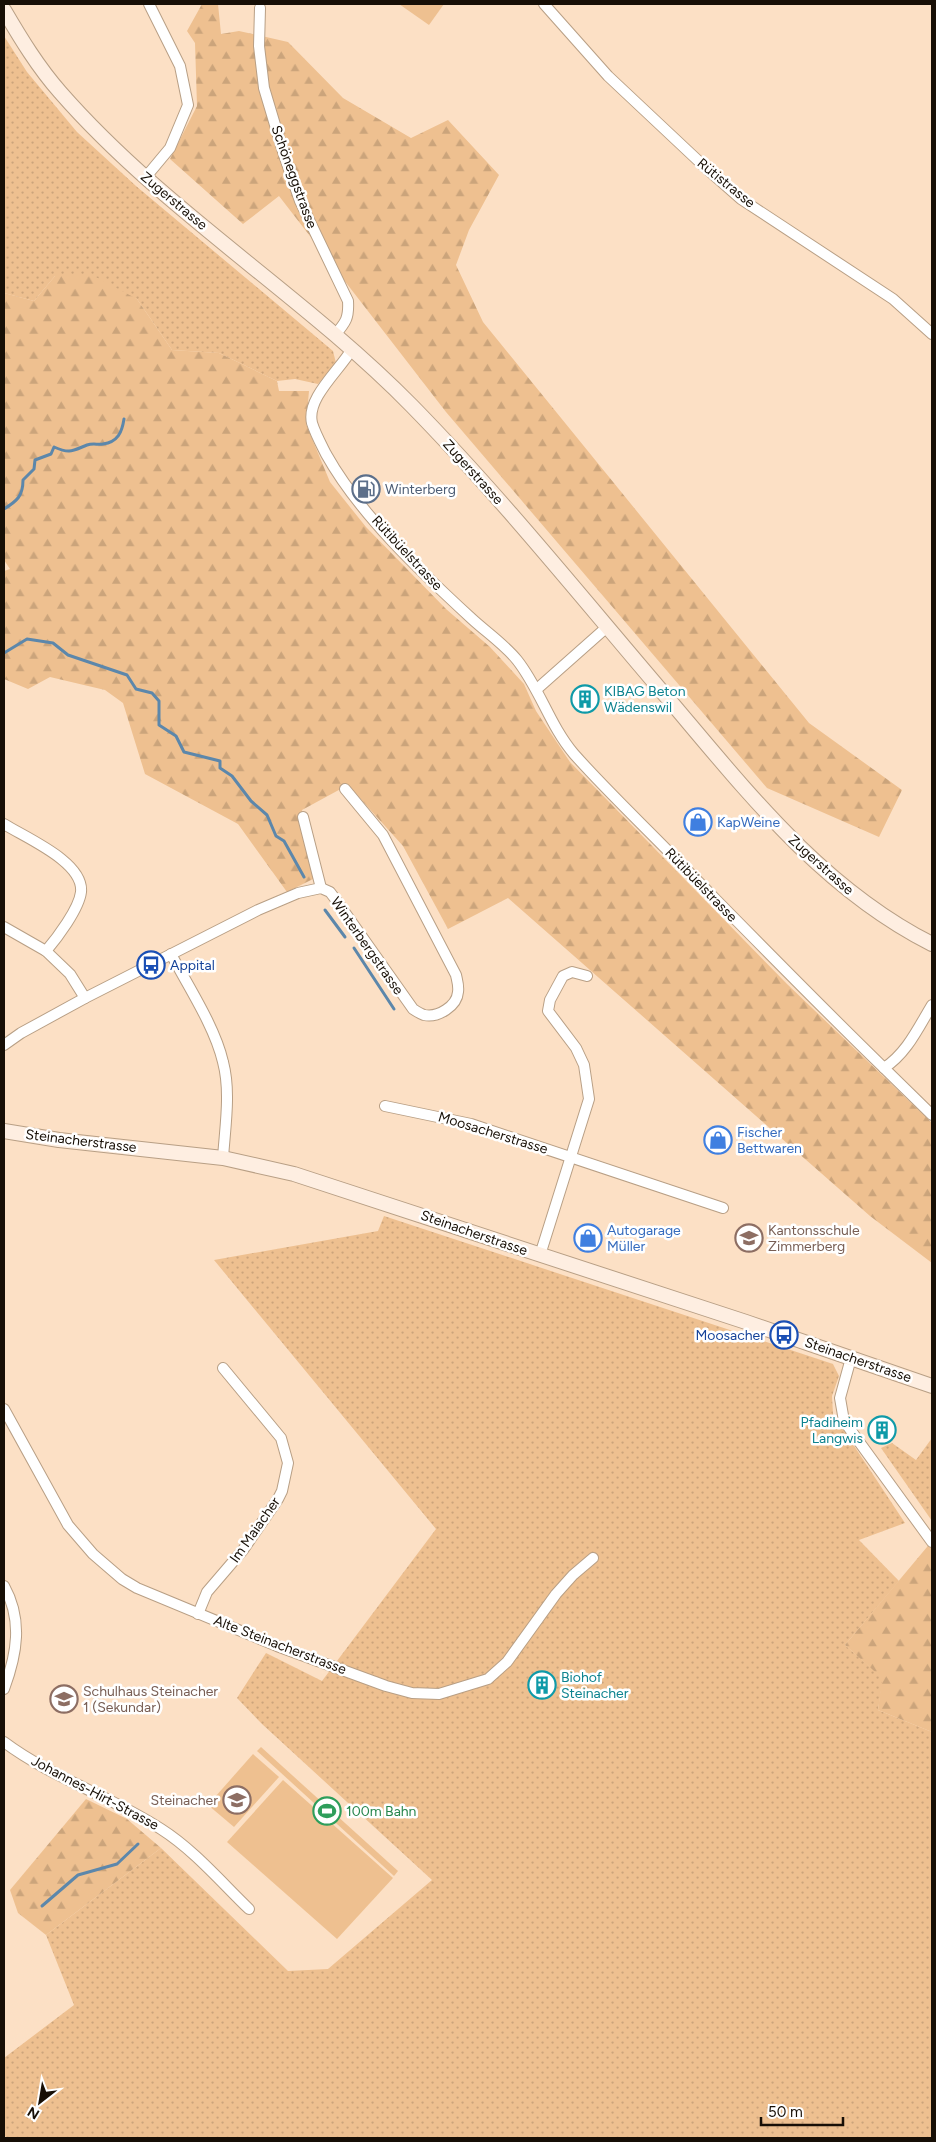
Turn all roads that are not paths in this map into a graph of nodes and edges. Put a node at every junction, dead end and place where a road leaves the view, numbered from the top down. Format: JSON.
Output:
{"nodes":[{"id":1,"x":150,"y":4,"type":"edge"},
{"id":2,"x":544,"y":4,"type":"edge"},
{"id":3,"x":260,"y":8,"type":"dead end"},
{"id":4,"x":4,"y":10,"type":"edge"},
{"id":5,"x":145,"y":178,"type":"junction"},
{"id":6,"x":335,"y":334,"type":"junction"},
{"id":7,"x":932,"y":334,"type":"edge"},
{"id":8,"x":352,"y":349,"type":"junction"},
{"id":9,"x":607,"y":627,"type":"junction"},
{"id":10,"x":537,"y":688,"type":"junction"},
{"id":11,"x":345,"y":789,"type":"dead end"},
{"id":12,"x":303,"y":817,"type":"dead end"},
{"id":13,"x":4,"y":824,"type":"edge"},
{"id":14,"x":321,"y":888,"type":"junction"},
{"id":15,"x":4,"y":927,"type":"edge"},
{"id":16,"x":932,"y":944,"type":"edge"},
{"id":17,"x":46,"y":951,"type":"junction"},
{"id":18,"x":171,"y":954,"type":"junction"},
{"id":19,"x":588,"y":976,"type":"dead end"},
{"id":20,"x":85,"y":998,"type":"junction"},
{"id":21,"x":932,"y":1005,"type":"edge"},
{"id":22,"x":4,"y":1045,"type":"edge"},
{"id":23,"x":884,"y":1068,"type":"junction"},
{"id":24,"x":384,"y":1106,"type":"dead end"},
{"id":25,"x":932,"y":1115,"type":"edge"},
{"id":26,"x":4,"y":1132,"type":"edge"},
{"id":27,"x":571,"y":1157,"type":"junction"},
{"id":28,"x":223,"y":1158,"type":"junction"},
{"id":29,"x":722,"y":1208,"type":"dead end"},
{"id":30,"x":540,"y":1255,"type":"junction"},
{"id":31,"x":851,"y":1358,"type":"junction"},
{"id":32,"x":223,"y":1368,"type":"dead end"},
{"id":33,"x":932,"y":1386,"type":"edge"},
{"id":34,"x":4,"y":1409,"type":"edge"},
{"id":35,"x":932,"y":1542,"type":"edge"},
{"id":36,"x":593,"y":1558,"type":"dead end"},
{"id":37,"x":4,"y":1586,"type":"edge"},
{"id":38,"x":198,"y":1614,"type":"junction"},
{"id":39,"x":4,"y":1689,"type":"edge"},
{"id":40,"x":4,"y":1742,"type":"edge"},
{"id":41,"x":250,"y":1909,"type":"dead end"}],
"edges":[{"from":1,"to":5,"type":"street"},
{"from":2,"to":7,"type":"street","name":"Rütistrasse"},
{"from":3,"to":6,"type":"street","name":"Schöneggstrasse"},
{"from":4,"to":5,"type":"main road","name":"Zugerstrasse"},
{"from":5,"to":6,"type":"main road","name":"Zugerstrasse"},
{"from":6,"to":8,"type":"main road","name":"Zugerstrasse"},
{"from":8,"to":9,"type":"main road","name":"Zugerstrasse"},
{"from":8,"to":10,"type":"street","name":"Rütibüelstrasse"},
{"from":9,"to":10,"type":"street"},
{"from":9,"to":16,"type":"main road","name":"Zugerstrasse"},
{"from":10,"to":23,"type":"street","name":"Rütibüelstrasse"},
{"from":11,"to":14,"type":"street","name":"Winterbergstrasse"},
{"from":12,"to":14,"type":"street"},
{"from":13,"to":17,"type":"street"},
{"from":14,"to":18,"type":"street","name":"Winterbergstrasse"},
{"from":15,"to":17,"type":"street"},
{"from":17,"to":20,"type":"street"},
{"from":18,"to":20,"type":"street","name":"Winterbergstrasse"},
{"from":18,"to":28,"type":"street"},
{"from":19,"to":27,"type":"street"},
{"from":20,"to":22,"type":"street","name":"Winterbergstrasse"},
{"from":21,"to":23,"type":"street"},
{"from":23,"to":25,"type":"street","name":"Rütibüelstrasse"},
{"from":24,"to":27,"type":"street","name":"Moosacherstrasse"},
{"from":26,"to":28,"type":"main road","name":"Steinacherstrasse"},
{"from":27,"to":29,"type":"street","name":"Moosacherstrasse"},
{"from":27,"to":30,"type":"street"},
{"from":28,"to":30,"type":"main road","name":"Steinacherstrasse"},
{"from":30,"to":31,"type":"main road","name":"Steinacherstrasse"},
{"from":31,"to":33,"type":"main road","name":"Steinacherstrasse"},
{"from":31,"to":35,"type":"street"},
{"from":32,"to":38,"type":"street","name":"Im Maiacher"},
{"from":34,"to":38,"type":"street","name":"Alte Steinacherstrasse"},
{"from":36,"to":38,"type":"street","name":"Alte Steinacherstrasse"},
{"from":37,"to":39,"type":"street"},
{"from":40,"to":41,"type":"street","name":"Johannes-Hirt-Strasse"}]}
